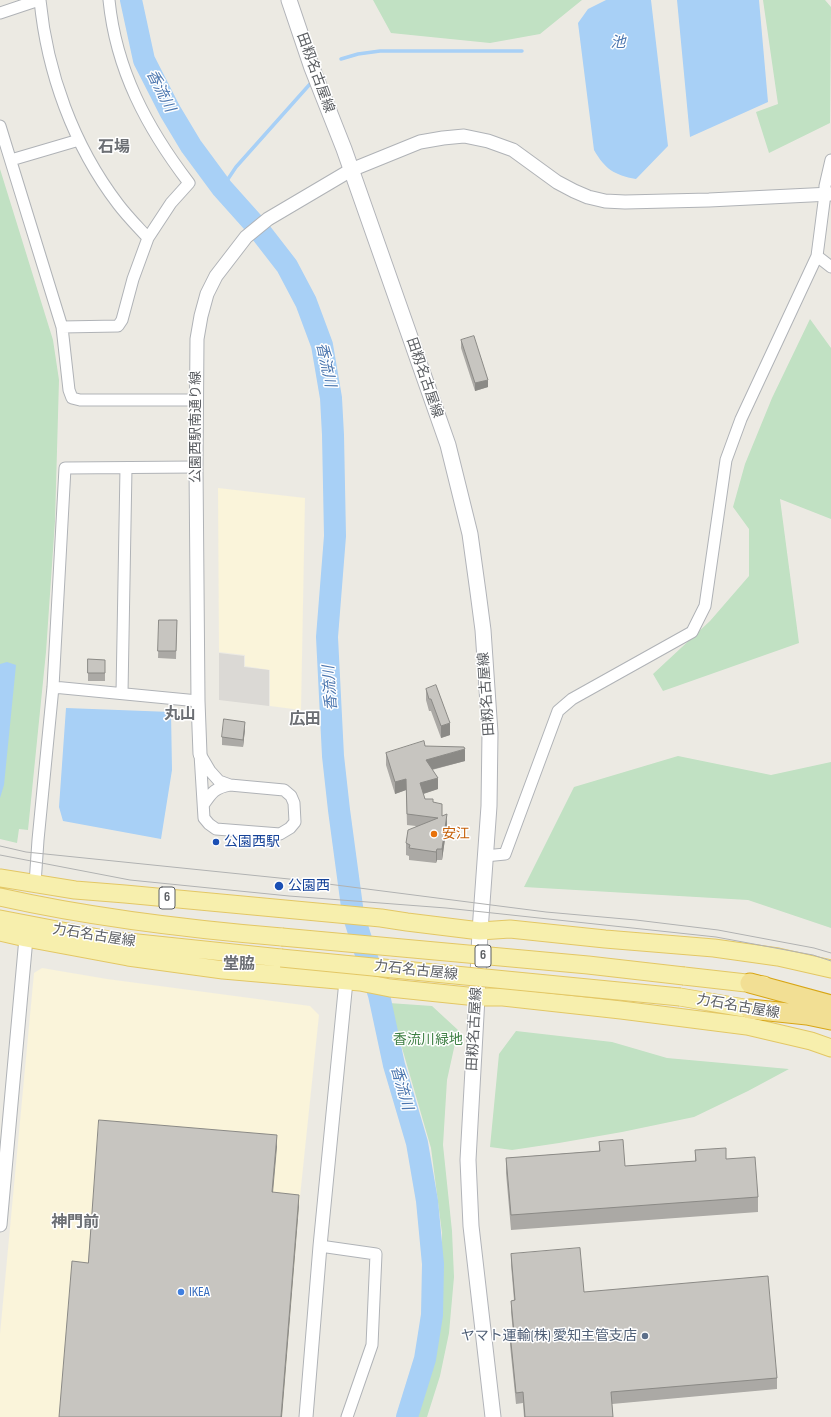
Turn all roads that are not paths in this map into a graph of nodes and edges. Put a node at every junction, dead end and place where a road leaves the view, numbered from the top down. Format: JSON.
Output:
{"nodes":[{"id":1,"x":40,"y":0,"type":"edge"},
{"id":2,"x":109,"y":0,"type":"edge"},
{"id":3,"x":289,"y":0,"type":"edge"},
{"id":4,"x":0,"y":13,"type":"edge"},
{"id":5,"x":0,"y":126,"type":"edge"},
{"id":6,"x":79,"y":140,"type":"junction"},
{"id":7,"x":11,"y":160,"type":"junction"},
{"id":8,"x":831,"y":160,"type":"edge"},
{"id":9,"x":351,"y":170,"type":"junction"},
{"id":10,"x":828,"y":194,"type":"edge"},
{"id":11,"x":148,"y":238,"type":"junction"},
{"id":12,"x":817,"y":256,"type":"junction"},
{"id":13,"x":831,"y":267,"type":"edge"},
{"id":14,"x":62,"y":327,"type":"junction"},
{"id":15,"x":196,"y":400,"type":"junction"},
{"id":16,"x":196,"y":467,"type":"junction"},
{"id":17,"x":126,"y":468,"type":"junction"},
{"id":18,"x":53,"y":687,"type":"junction"},
{"id":19,"x":122,"y":693,"type":"junction"},
{"id":20,"x":198,"y":701,"type":"junction"},
{"id":21,"x":200,"y":754,"type":"junction"},
{"id":22,"x":230,"y":785,"type":"junction"},
{"id":23,"x":204,"y":804,"type":"junction"},
{"id":24,"x":485,"y":856,"type":"junction"},
{"id":25,"x":0,"y":878,"type":"edge"},
{"id":26,"x":35,"y":884,"type":"junction"},
{"id":27,"x":0,"y":897,"type":"edge"},
{"id":28,"x":0,"y":919,"type":"edge"},
{"id":29,"x":480,"y":931,"type":"junction"},
{"id":30,"x":0,"y":932,"type":"edge"},
{"id":31,"x":26,"y":938,"type":"junction"},
{"id":32,"x":831,"y":969,"type":"edge"},
{"id":33,"x":353,"y":982,"type":"junction"},
{"id":34,"x":750,"y":983,"type":"junction"},
{"id":35,"x":831,"y":996,"type":"edge"},
{"id":36,"x":477,"y":997,"type":"junction"},
{"id":37,"x":831,"y":1005,"type":"edge"},
{"id":38,"x":750,"y":1009,"type":"junction"},
{"id":39,"x":831,"y":1020,"type":"edge"},
{"id":40,"x":831,"y":1026,"type":"edge"},
{"id":41,"x":831,"y":1048,"type":"edge"},
{"id":42,"x":0,"y":1226,"type":"edge"},
{"id":43,"x":320,"y":1246,"type":"junction"},
{"id":44,"x":306,"y":1417,"type":"edge"},
{"id":45,"x":347,"y":1417,"type":"edge"},
{"id":46,"x":493,"y":1417,"type":"edge"}],
"edges":[{"from":1,"to":4,"type":"street"},
{"from":1,"to":6,"type":"street"},
{"from":2,"to":11,"type":"street"},
{"from":3,"to":9,"type":"main road","name":"田籾名古屋線"},
{"from":5,"to":7,"type":"street"},
{"from":6,"to":7,"type":"street"},
{"from":6,"to":11,"type":"street"},
{"from":7,"to":14,"type":"street"},
{"from":8,"to":10,"type":"street"},
{"from":9,"to":10,"type":"street","name":"公園西駅南通り線"},
{"from":9,"to":15,"type":"street","name":"公園西駅南通り線"},
{"from":9,"to":24,"type":"main road","name":"田籾名古屋線"},
{"from":10,"to":12,"type":"street"},
{"from":11,"to":14,"type":"street"},
{"from":12,"to":13,"type":"street"},
{"from":12,"to":24,"type":"street"},
{"from":14,"to":15,"type":"street"},
{"from":15,"to":16,"type":"street","name":"公園西駅南通り線"},
{"from":16,"to":17,"type":"street"},
{"from":16,"to":20,"type":"street","name":"公園西駅南通り線"},
{"from":17,"to":18,"type":"street"},
{"from":17,"to":19,"type":"street"},
{"from":18,"to":19,"type":"street"},
{"from":18,"to":26,"type":"street"},
{"from":19,"to":20,"type":"street"},
{"from":20,"to":21,"type":"street","name":"公園西駅南通り線"},
{"from":21,"to":22,"type":"street"},
{"from":21,"to":23,"type":"street"},
{"from":22,"to":23,"type":"street"},
{"from":22,"to":23,"type":"street"},
{"from":24,"to":29,"type":"main road","name":"田籾名古屋線"},
{"from":25,"to":26,"type":"main road","number":"6"},
{"from":26,"to":29,"type":"main road","number":"6"},
{"from":27,"to":34,"type":"main road","name":"力石名古屋線","number":"6","bridge":true},
{"from":28,"to":38,"type":"main road","name":"力石名古屋線","number":"6","bridge":true},
{"from":29,"to":32,"type":"main road","number":"6"},
{"from":29,"to":36,"type":"main road","name":"田籾名古屋線"},
{"from":30,"to":31,"type":"main road"},
{"from":31,"to":33,"type":"main road"},
{"from":31,"to":42,"type":"street"},
{"from":33,"to":36,"type":"main road"},
{"from":33,"to":43,"type":"street"},
{"from":34,"to":35,"type":"main road","name":"力石名古屋線","number":"6"},
{"from":34,"to":37,"type":"highway"},
{"from":36,"to":41,"type":"main road"},
{"from":36,"to":46,"type":"main road","name":"田籾名古屋線"},
{"from":38,"to":39,"type":"highway"},
{"from":38,"to":40,"type":"main road","name":"力石名古屋線","number":"6"},
{"from":43,"to":44,"type":"street"},
{"from":43,"to":45,"type":"street"}]}
